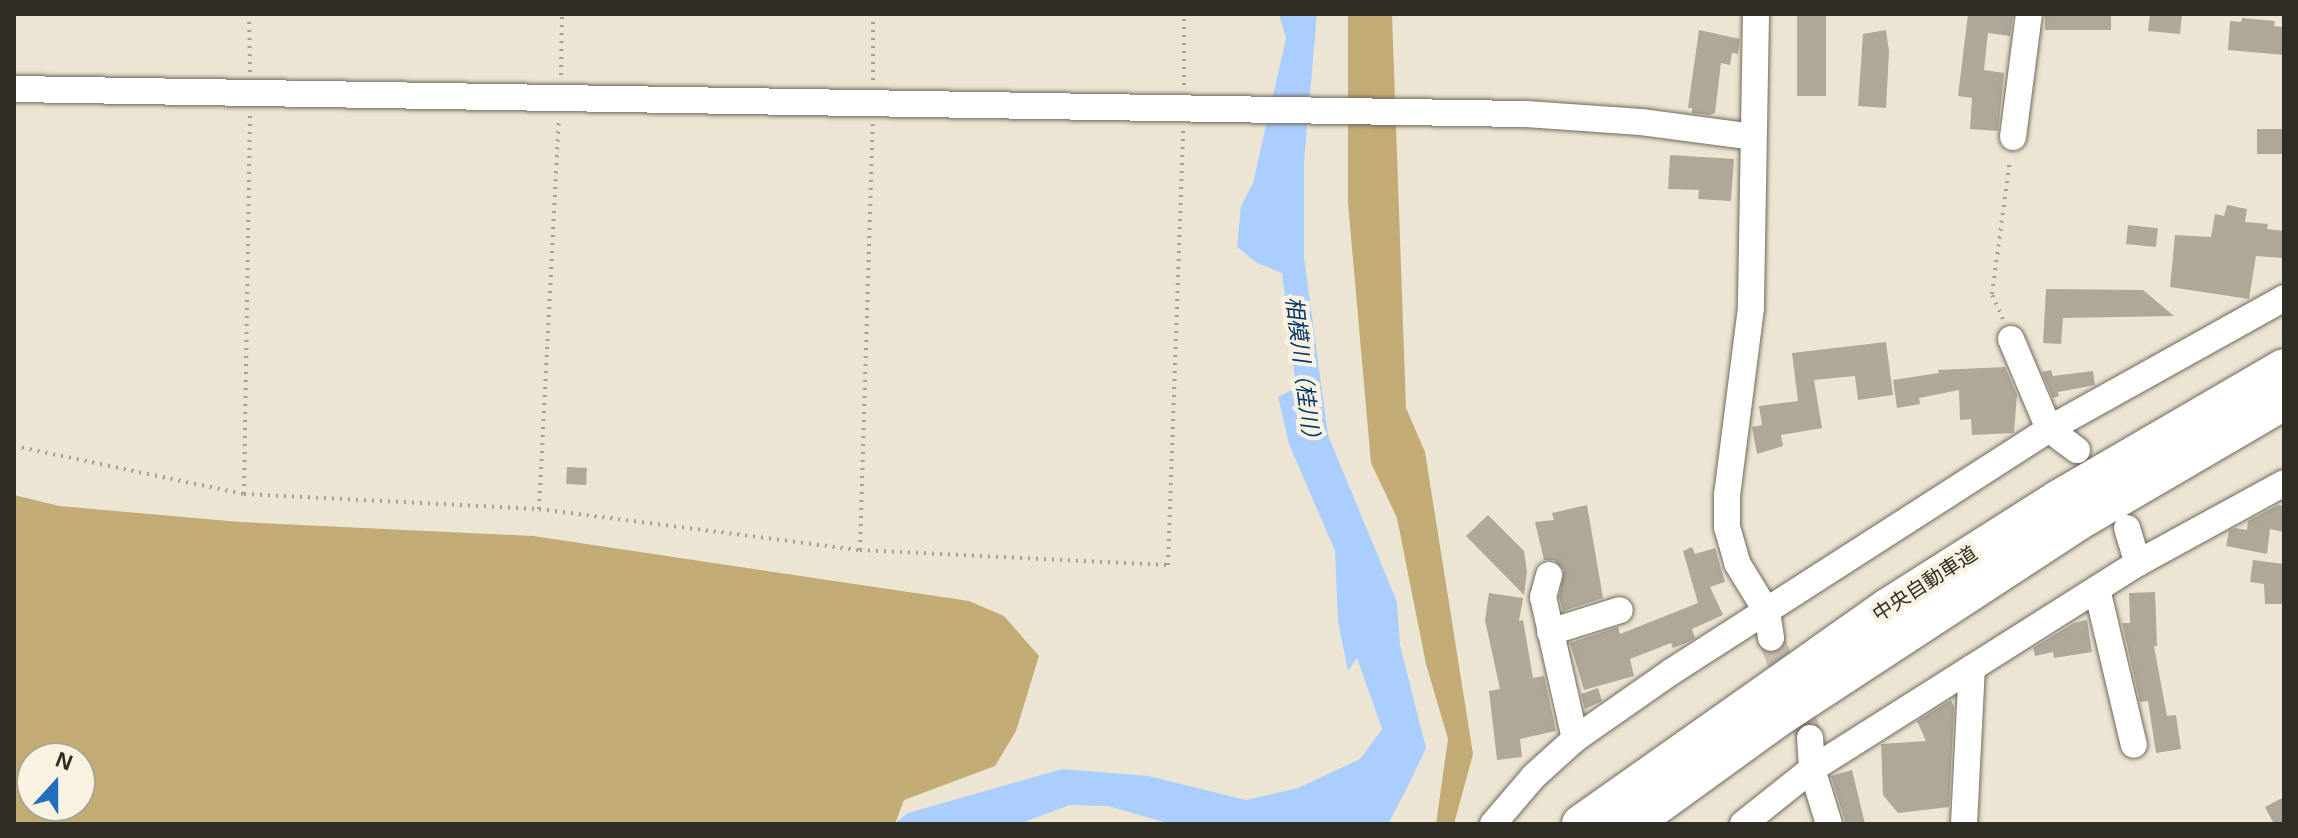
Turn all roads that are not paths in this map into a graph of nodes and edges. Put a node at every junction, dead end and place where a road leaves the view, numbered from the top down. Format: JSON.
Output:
{"nodes":[{"id":1,"x":1756,"y":14,"type":"edge"},
{"id":2,"x":2029,"y":14,"type":"edge"},
{"id":3,"x":14,"y":89,"type":"edge"},
{"id":4,"x":1753,"y":137,"type":"junction"},
{"id":5,"x":2013,"y":137,"type":"road end"},
{"id":6,"x":2284,"y":298,"type":"edge"},
{"id":7,"x":2011,"y":339,"type":"road end"},
{"id":8,"x":2284,"y":359,"type":"edge"},
{"id":9,"x":2284,"y":368,"type":"edge"},
{"id":10,"x":2284,"y":401,"type":"edge"},
{"id":11,"x":2049,"y":429,"type":"junction"},
{"id":12,"x":2147,"y":446,"type":"junction"},
{"id":13,"x":2077,"y":450,"type":"dead end"},
{"id":14,"x":2284,"y":483,"type":"edge"},
{"id":15,"x":2127,"y":528,"type":"dead end"},
{"id":16,"x":2138,"y":563,"type":"junction"},
{"id":17,"x":1549,"y":575,"type":"dead end"},
{"id":18,"x":2097,"y":589,"type":"junction"},
{"id":19,"x":1620,"y":610,"type":"dead end"},
{"id":20,"x":1769,"y":625,"type":"junction"},
{"id":21,"x":1550,"y":632,"type":"junction"},
{"id":22,"x":1972,"y":668,"type":"junction"},
{"id":23,"x":1810,"y":738,"type":"tunnel mouth"},
{"id":24,"x":1575,"y":739,"type":"junction"},
{"id":25,"x":2134,"y":745,"type":"dead end"},
{"id":26,"x":1812,"y":769,"type":"junction"},
{"id":27,"x":1493,"y":824,"type":"edge"},
{"id":28,"x":1581,"y":824,"type":"edge"},
{"id":29,"x":1631,"y":824,"type":"edge"},
{"id":30,"x":1743,"y":824,"type":"edge"},
{"id":31,"x":1829,"y":824,"type":"edge"},
{"id":32,"x":1964,"y":824,"type":"edge"}],
"edges":[{"from":1,"to":4,"type":"street"},
{"from":2,"to":5,"type":"street"},
{"from":3,"to":4,"type":"street"},
{"from":4,"to":20,"type":"street"},
{"from":6,"to":11,"type":"street"},
{"from":7,"to":11,"type":"street"},
{"from":8,"to":12,"type":"highway"},
{"from":9,"to":12,"type":"highway","name":"中央自動車道"},
{"from":10,"to":29,"type":"highway","name":"中央自動車道"},
{"from":11,"to":13,"type":"street"},
{"from":11,"to":20,"type":"street"},
{"from":12,"to":28,"type":"highway","name":"中央自動車道"},
{"from":14,"to":16,"type":"street"},
{"from":15,"to":16,"type":"street"},
{"from":16,"to":18,"type":"street"},
{"from":17,"to":21,"type":"street"},
{"from":18,"to":22,"type":"street"},
{"from":18,"to":25,"type":"street"},
{"from":19,"to":21,"type":"street"},
{"from":20,"to":24,"type":"street"},
{"from":21,"to":24,"type":"street"},
{"from":22,"to":26,"type":"street"},
{"from":22,"to":32,"type":"street"},
{"from":23,"to":26,"type":"street"},
{"from":24,"to":27,"type":"street"},
{"from":26,"to":30,"type":"street"},
{"from":26,"to":31,"type":"street"}]}
